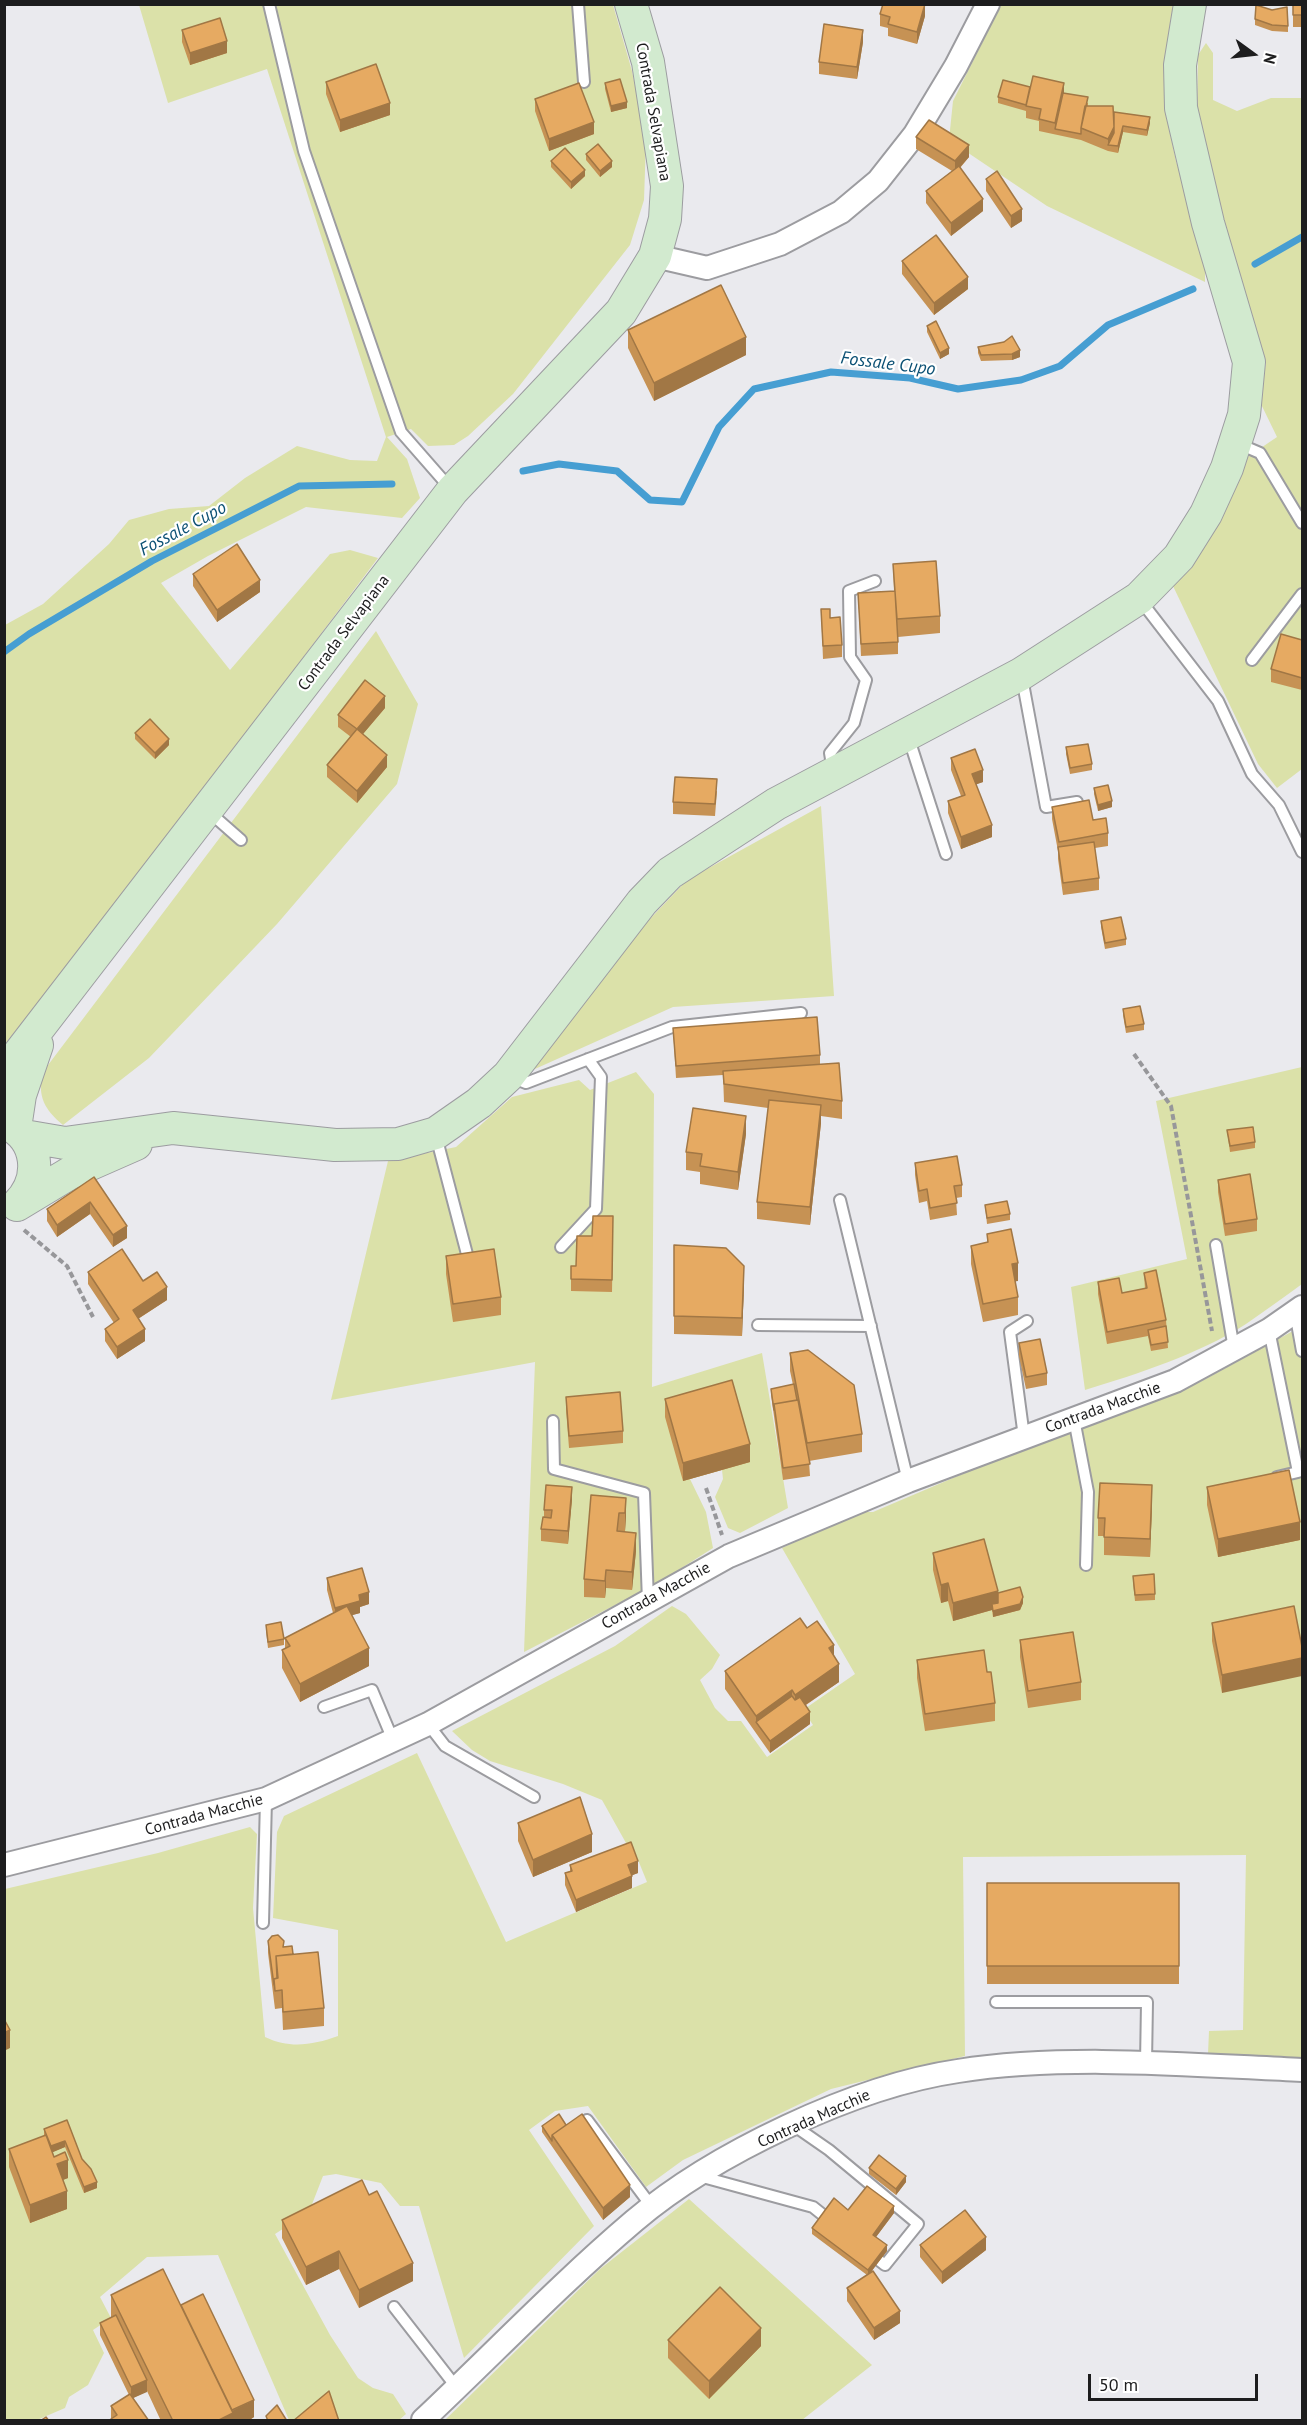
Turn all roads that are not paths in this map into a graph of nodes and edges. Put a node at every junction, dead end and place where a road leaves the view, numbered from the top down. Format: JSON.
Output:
{"nodes":[{"id":1,"x":269,"y":4,"type":"edge"},
{"id":2,"x":578,"y":4,"type":"edge"},
{"id":3,"x":631,"y":4,"type":"edge"},
{"id":4,"x":988,"y":4,"type":"edge"},
{"id":5,"x":1190,"y":4,"type":"edge"},
{"id":6,"x":584,"y":82,"type":"dead end"},
{"id":7,"x":655,"y":256,"type":"junction"},
{"id":8,"x":1236,"y":442,"type":"junction"},
{"id":9,"x":453,"y":490,"type":"junction"},
{"id":10,"x":1302,"y":523,"type":"edge"},
{"id":11,"x":875,"y":581,"type":"dead end"},
{"id":12,"x":1302,"y":594,"type":"edge"},
{"id":13,"x":1139,"y":598,"type":"junction"},
{"id":14,"x":1252,"y":660,"type":"dead end"},
{"id":15,"x":1022,"y":674,"type":"junction"},
{"id":16,"x":908,"y":736,"type":"junction"},
{"id":17,"x":834,"y":774,"type":"junction"},
{"id":18,"x":1077,"y":801,"type":"edge"},
{"id":19,"x":207,"y":810,"type":"junction"},
{"id":20,"x":241,"y":840,"type":"dead end"},
{"id":21,"x":1302,"y":852,"type":"edge"},
{"id":22,"x":946,"y":854,"type":"dead end"},
{"id":23,"x":801,"y":1013,"type":"dead end"},
{"id":24,"x":45,"y":1021,"type":"junction"},
{"id":25,"x":588,"y":1059,"type":"junction"},
{"id":26,"x":4,"y":1072,"type":"edge"},
{"id":27,"x":508,"y":1076,"type":"junction"},
{"id":28,"x":173,"y":1128,"type":"junction"},
{"id":29,"x":14,"y":1129,"type":"edge"},
{"id":30,"x":435,"y":1133,"type":"junction"},
{"id":31,"x":840,"y":1200,"type":"dead end"},
{"id":32,"x":15,"y":1215,"type":"edge"},
{"id":33,"x":1216,"y":1245,"type":"dead end"},
{"id":34,"x":561,"y":1247,"type":"dead end"},
{"id":35,"x":468,"y":1258,"type":"edge"},
{"id":36,"x":1299,"y":1309,"type":"edge"},
{"id":37,"x":1027,"y":1321,"type":"dead end"},
{"id":38,"x":758,"y":1325,"type":"dead end"},
{"id":39,"x":871,"y":1326,"type":"junction"},
{"id":40,"x":1269,"y":1330,"type":"junction"},
{"id":41,"x":1302,"y":1350,"type":"edge"},
{"id":42,"x":1225,"y":1354,"type":"junction"},
{"id":43,"x":1074,"y":1419,"type":"junction"},
{"id":44,"x":553,"y":1421,"type":"dead end"},
{"id":45,"x":1024,"y":1437,"type":"junction"},
{"id":46,"x":1263,"y":1480,"type":"edge"},
{"id":47,"x":908,"y":1481,"type":"junction"},
{"id":48,"x":1086,"y":1565,"type":"dead end"},
{"id":49,"x":648,"y":1601,"type":"junction"},
{"id":50,"x":324,"y":1707,"type":"dead end"},
{"id":51,"x":428,"y":1724,"type":"junction"},
{"id":52,"x":393,"y":1740,"type":"junction"},
{"id":53,"x":534,"y":1797,"type":"dead end"},
{"id":54,"x":266,"y":1799,"type":"junction"},
{"id":55,"x":4,"y":1865,"type":"edge"},
{"id":56,"x":263,"y":1923,"type":"dead end"},
{"id":57,"x":996,"y":2002,"type":"dead end"},
{"id":58,"x":1146,"y":2064,"type":"junction"},
{"id":59,"x":1302,"y":2070,"type":"edge"},
{"id":60,"x":587,"y":2120,"type":"edge"},
{"id":61,"x":793,"y":2125,"type":"junction"},
{"id":62,"x":696,"y":2175,"type":"junction"},
{"id":63,"x":652,"y":2207,"type":"junction"},
{"id":64,"x":840,"y":2229,"type":"edge"},
{"id":65,"x":858,"y":2243,"type":"edge"},
{"id":66,"x":394,"y":2307,"type":"dead end"},
{"id":67,"x":457,"y":2388,"type":"junction"},
{"id":68,"x":423,"y":2421,"type":"edge"}],
"edges":[{"from":1,"to":9,"type":"lane"},
{"from":2,"to":6,"type":"lane"},
{"from":3,"to":7,"type":"main road","name":"Contrada Selvapiana"},
{"from":4,"to":7,"type":"street"},
{"from":5,"to":8,"type":"main road"},
{"from":7,"to":9,"type":"main road","name":"Contrada Selvapiana"},
{"from":8,"to":10,"type":"lane"},
{"from":8,"to":13,"type":"main road"},
{"from":9,"to":19,"type":"main road","name":"Contrada Selvapiana"},
{"from":11,"to":17,"type":"lane"},
{"from":12,"to":14,"type":"lane"},
{"from":13,"to":15,"type":"main road"},
{"from":13,"to":21,"type":"lane"},
{"from":15,"to":16,"type":"main road"},
{"from":15,"to":18,"type":"lane"},
{"from":16,"to":17,"type":"main road"},
{"from":16,"to":22,"type":"lane"},
{"from":17,"to":27,"type":"main road"},
{"from":19,"to":20,"type":"lane"},
{"from":19,"to":24,"type":"main road","name":"Contrada Selvapiana"},
{"from":23,"to":25,"type":"lane"},
{"from":24,"to":26,"type":"main road","name":"Contrada Selvapiana"},
{"from":24,"to":29,"type":"main road","name":"Contrada Selvapiana"},
{"from":25,"to":27,"type":"lane"},
{"from":25,"to":34,"type":"lane"},
{"from":27,"to":30,"type":"main road"},
{"from":28,"to":29,"type":"main road"},
{"from":28,"to":30,"type":"main road"},
{"from":28,"to":32,"type":"main road"},
{"from":29,"to":32,"type":"main road"},
{"from":30,"to":35,"type":"lane"},
{"from":31,"to":39,"type":"lane"},
{"from":33,"to":42,"type":"lane"},
{"from":36,"to":40,"type":"street","name":"Contrada Macchie"},
{"from":36,"to":41,"type":"lane"},
{"from":37,"to":45,"type":"lane"},
{"from":38,"to":39,"type":"lane"},
{"from":39,"to":47,"type":"lane"},
{"from":40,"to":42,"type":"street","name":"Contrada Macchie"},
{"from":40,"to":46,"type":"lane"},
{"from":42,"to":43,"type":"street","name":"Contrada Macchie"},
{"from":43,"to":45,"type":"street","name":"Contrada Macchie"},
{"from":43,"to":48,"type":"lane"},
{"from":44,"to":49,"type":"lane"},
{"from":45,"to":47,"type":"street","name":"Contrada Macchie"},
{"from":47,"to":49,"type":"street","name":"Contrada Macchie"},
{"from":49,"to":51,"type":"street","name":"Contrada Macchie"},
{"from":50,"to":52,"type":"lane"},
{"from":51,"to":52,"type":"street","name":"Contrada Macchie"},
{"from":51,"to":53,"type":"lane"},
{"from":52,"to":54,"type":"street","name":"Contrada Macchie"},
{"from":54,"to":55,"type":"street","name":"Contrada Macchie"},
{"from":54,"to":56,"type":"lane"},
{"from":57,"to":58,"type":"lane"},
{"from":58,"to":59,"type":"street","name":"Contrada Macchie"},
{"from":58,"to":61,"type":"street","name":"Contrada Macchie"},
{"from":60,"to":63,"type":"lane"},
{"from":61,"to":62,"type":"street","name":"Contrada Macchie"},
{"from":61,"to":65,"type":"lane"},
{"from":62,"to":63,"type":"street","name":"Contrada Macchie"},
{"from":62,"to":64,"type":"lane"},
{"from":63,"to":67,"type":"street","name":"Contrada Macchie"},
{"from":66,"to":67,"type":"lane"},
{"from":67,"to":68,"type":"street","name":"Contrada Macchie"}]}
